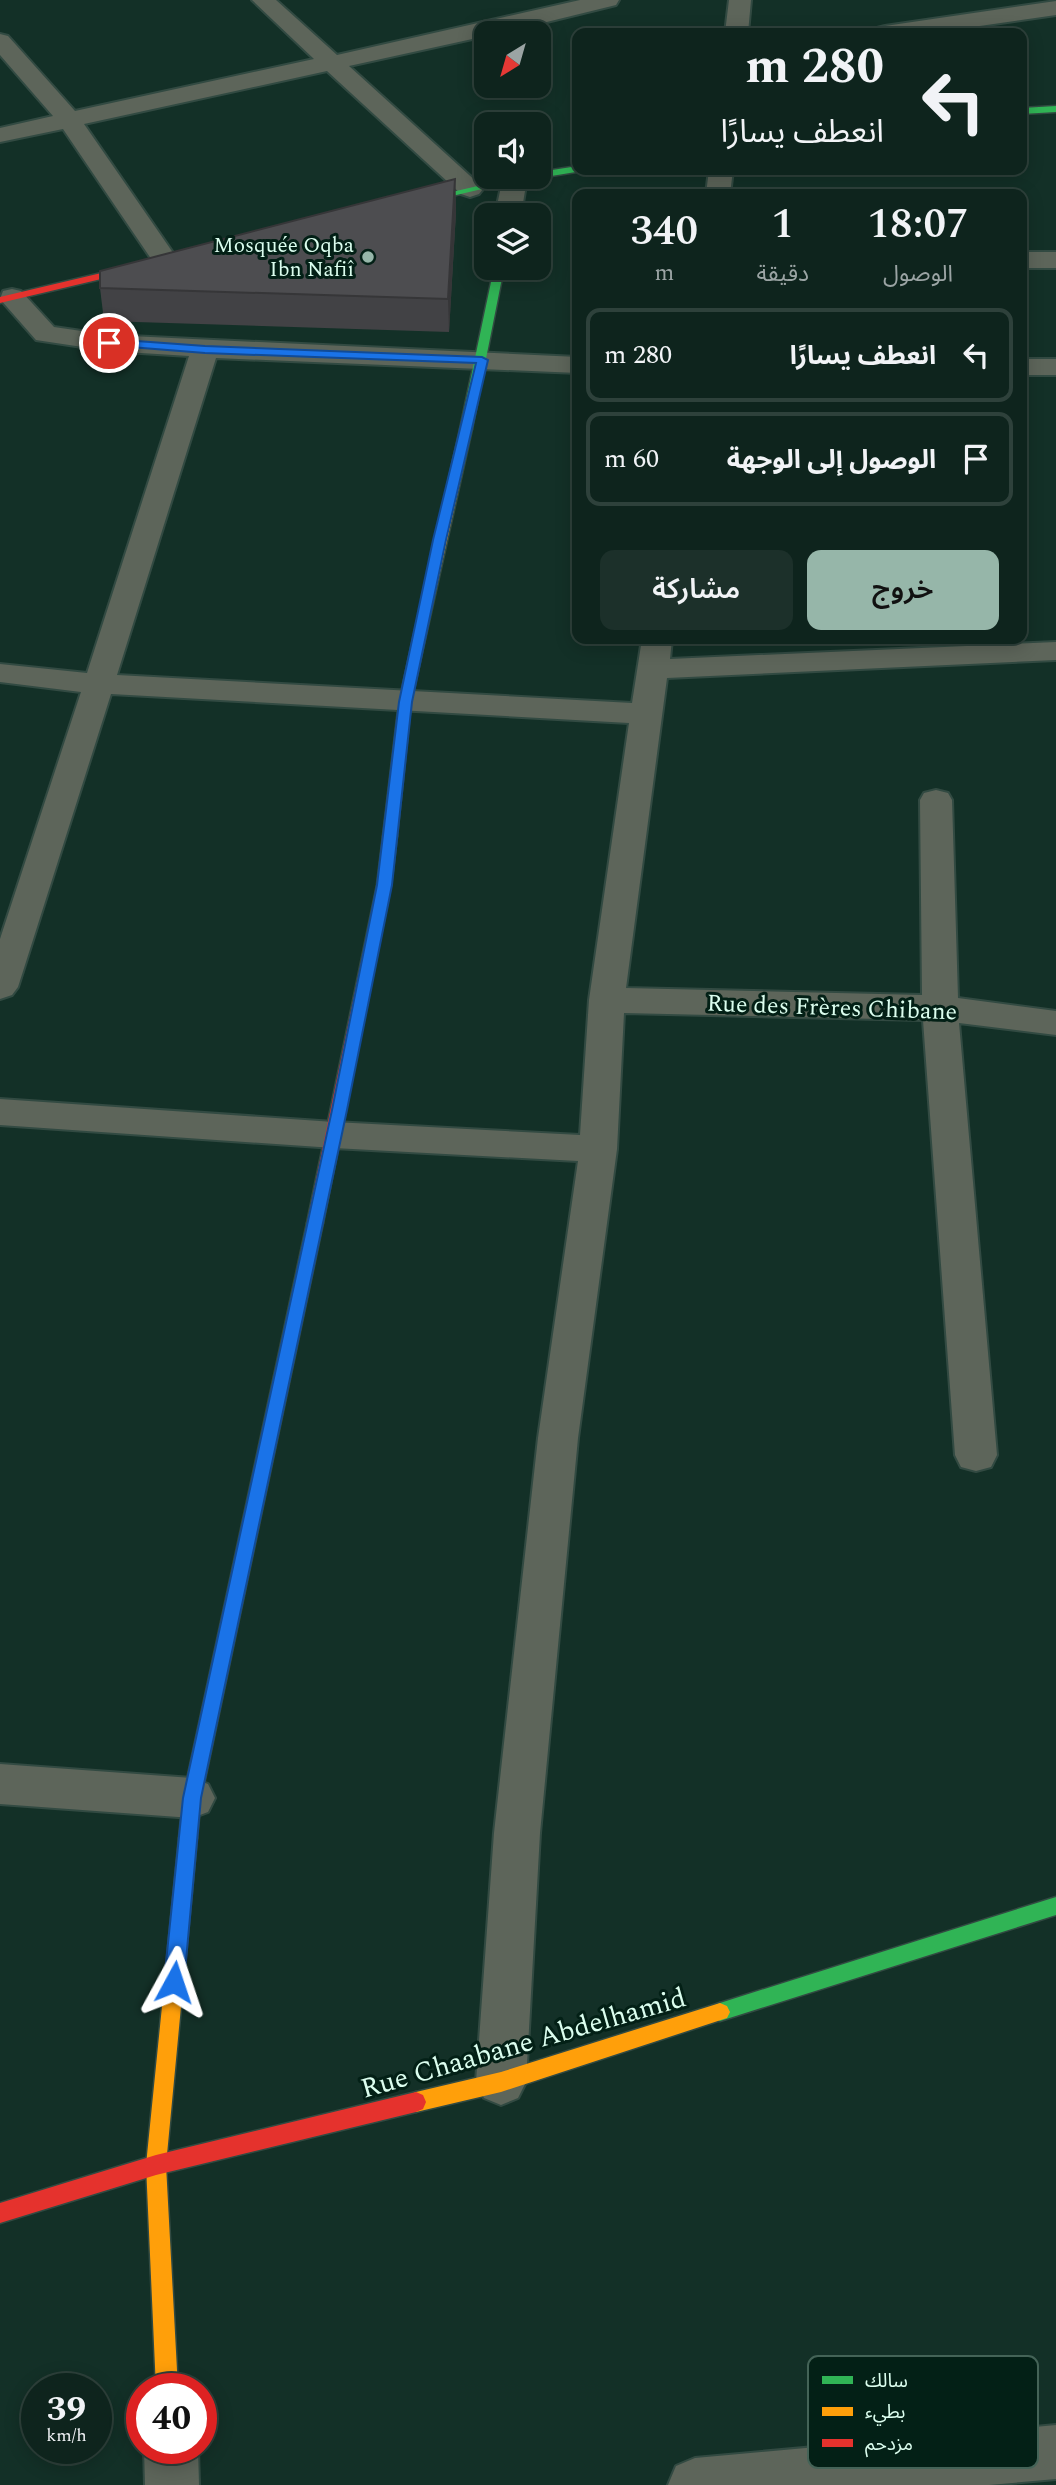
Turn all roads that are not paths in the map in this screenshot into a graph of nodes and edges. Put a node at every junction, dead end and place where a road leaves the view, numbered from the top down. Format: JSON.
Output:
{"nodes":[{"id":1,"x":263,"y":0,"type":"edge"},
{"id":2,"x":510,"y":0,"type":"edge"},
{"id":3,"x":608,"y":0,"type":"edge"},
{"id":4,"x":740,"y":0,"type":"edge"},
{"id":5,"x":1056,"y":8,"type":"edge"},
{"id":6,"x":510,"y":21,"type":"edge"},
{"id":7,"x":522,"y":21,"type":"edge"},
{"id":8,"x":737,"y":28,"type":"edge"},
{"id":9,"x":919,"y":28,"type":"edge"},
{"id":10,"x":474,"y":32,"type":"edge"},
{"id":11,"x":0,"y":41,"type":"edge"},
{"id":12,"x":329,"y":62,"type":"junction"},
{"id":13,"x":1056,"y":109,"type":"edge"},
{"id":14,"x":1027,"y":111,"type":"edge"},
{"id":15,"x":69,"y":120,"type":"junction"},
{"id":16,"x":0,"y":135,"type":"edge"},
{"id":17,"x":572,"y":170,"type":"edge"},
{"id":18,"x":551,"y":173,"type":"edge"},
{"id":19,"x":474,"y":188,"type":"edge"},
{"id":20,"x":470,"y":189,"type":"junction"},
{"id":21,"x":390,"y":208,"type":"edge"},
{"id":22,"x":172,"y":259,"type":"joint"},
{"id":23,"x":1027,"y":260,"type":"edge"},
{"id":24,"x":1056,"y":260,"type":"edge"},
{"id":25,"x":497,"y":280,"type":"edge"},
{"id":26,"x":6,"y":298,"type":"edge"},
{"id":27,"x":205,"y":349,"type":"junction"},
{"id":28,"x":482,"y":360,"type":"junction"},
{"id":29,"x":572,"y":365,"type":"edge"},
{"id":30,"x":1027,"y":367,"type":"edge"},
{"id":31,"x":1056,"y":367,"type":"edge"},
{"id":32,"x":1056,"y":651,"type":"edge"},
{"id":33,"x":655,"y":654,"type":"edge"},
{"id":34,"x":0,"y":673,"type":"edge"},
{"id":35,"x":98,"y":684,"type":"junction"},
{"id":36,"x":405,"y":702,"type":"junction"},
{"id":37,"x":646,"y":714,"type":"junction"},
{"id":38,"x":936,"y":800,"type":"dead end"},
{"id":39,"x":0,"y":987,"type":"edge"},
{"id":40,"x":607,"y":1000,"type":"junction"},
{"id":41,"x":940,"y":1008,"type":"junction"},
{"id":42,"x":1056,"y":1023,"type":"edge"},
{"id":43,"x":0,"y":1112,"type":"edge"},
{"id":44,"x":334,"y":1135,"type":"junction"},
{"id":45,"x":598,"y":1149,"type":"junction"},
{"id":46,"x":976,"y":1455,"type":"dead end"},
{"id":47,"x":0,"y":1784,"type":"edge"},
{"id":48,"x":192,"y":1798,"type":"junction"},
{"id":49,"x":1056,"y":1906,"type":"edge"},
{"id":50,"x":501,"y":2082,"type":"junction"},
{"id":51,"x":156,"y":2165,"type":"junction"},
{"id":52,"x":0,"y":2213,"type":"edge"},
{"id":53,"x":166,"y":2373,"type":"edge"},
{"id":54,"x":1056,"y":2452,"type":"edge"},
{"id":55,"x":1038,"y":2454,"type":"edge"},
{"id":56,"x":172,"y":2464,"type":"edge"},
{"id":57,"x":881,"y":2468,"type":"edge"},
{"id":58,"x":173,"y":2485,"type":"edge"},
{"id":59,"x":695,"y":2485,"type":"edge"}],
"edges":[{"from":1,"to":12,"type":"street"},
{"from":2,"to":6,"type":"street"},
{"from":3,"to":7,"type":"street"},
{"from":4,"to":8,"type":"street"},
{"from":5,"to":9,"type":"street"},
{"from":10,"to":12,"type":"street"},
{"from":11,"to":15,"type":"street"},
{"from":12,"to":15,"type":"street"},
{"from":12,"to":20,"type":"street"},
{"from":13,"to":14,"type":"street"},
{"from":15,"to":16,"type":"street"},
{"from":15,"to":22,"type":"street"},
{"from":17,"to":18,"type":"street"},
{"from":19,"to":20,"type":"street"},
{"from":20,"to":21,"type":"street"},
{"from":22,"to":26,"type":"street"},
{"from":23,"to":24,"type":"street"},
{"from":25,"to":28,"type":"street"},
{"from":26,"to":27,"type":"street"},
{"from":27,"to":28,"type":"street"},
{"from":27,"to":35,"type":"street"},
{"from":28,"to":29,"type":"street"},
{"from":28,"to":36,"type":"street"},
{"from":30,"to":31,"type":"street"},
{"from":32,"to":33,"type":"street"},
{"from":33,"to":37,"type":"street"},
{"from":34,"to":35,"type":"street"},
{"from":35,"to":36,"type":"street"},
{"from":35,"to":39,"type":"street"},
{"from":36,"to":37,"type":"street"},
{"from":36,"to":44,"type":"street"},
{"from":37,"to":40,"type":"street"},
{"from":38,"to":41,"type":"street"},
{"from":40,"to":41,"type":"street","name":"Rue des Frères Chibane"},
{"from":40,"to":45,"type":"street"},
{"from":41,"to":42,"type":"street","name":"Rue des Frères Chibane"},
{"from":41,"to":46,"type":"street"},
{"from":43,"to":44,"type":"street"},
{"from":44,"to":45,"type":"street"},
{"from":44,"to":48,"type":"street"},
{"from":45,"to":50,"type":"street"},
{"from":47,"to":48,"type":"street"},
{"from":48,"to":51,"type":"street"},
{"from":49,"to":50,"type":"street","name":"Rue Chaabane Abdelhamid"},
{"from":50,"to":51,"type":"street","name":"Rue Chaabane Abdelhamid"},
{"from":51,"to":52,"type":"street","name":"Rue Chaabane Abdelhamid"},
{"from":51,"to":53,"type":"street"},
{"from":54,"to":55,"type":"street"},
{"from":56,"to":58,"type":"street"},
{"from":57,"to":59,"type":"street"}]}
